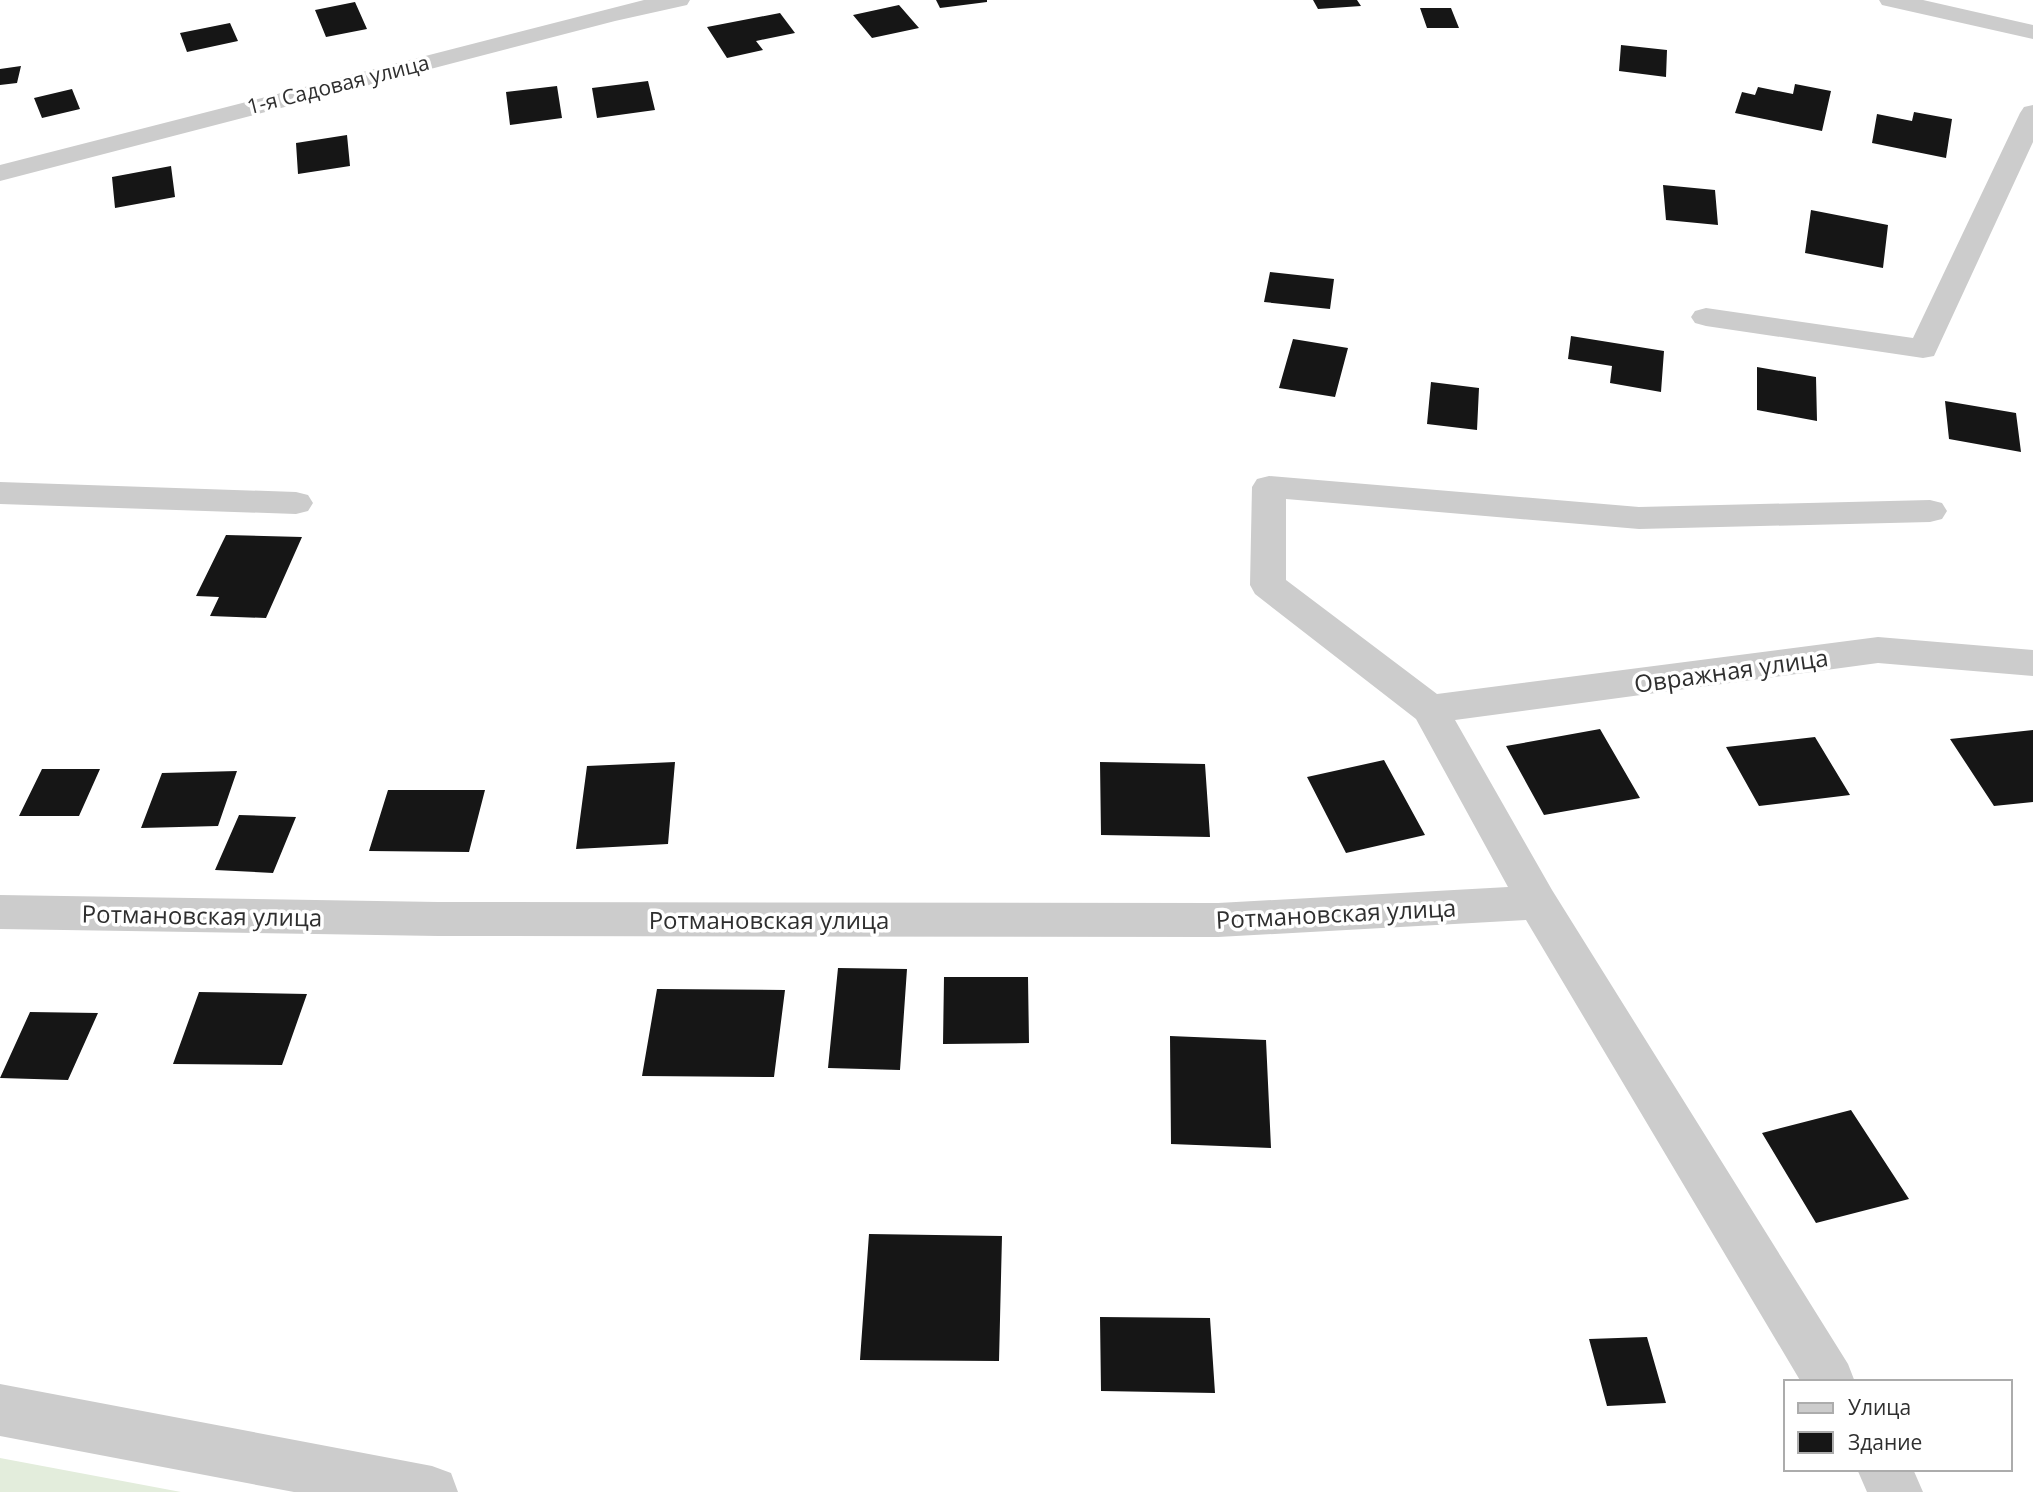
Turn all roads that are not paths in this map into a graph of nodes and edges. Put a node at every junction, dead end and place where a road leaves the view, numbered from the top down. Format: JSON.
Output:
{"nodes":[{"id":1,"x":678,"y":0,"type":"edge"},
{"id":2,"x":1891,"y":0,"type":"edge"},
{"id":3,"x":2033,"y":32,"type":"edge"},
{"id":4,"x":2033,"y":113,"type":"edge"},
{"id":5,"x":0,"y":173,"type":"edge"},
{"id":6,"x":1706,"y":317,"type":"dead end"},
{"id":7,"x":0,"y":493,"type":"edge"},
{"id":8,"x":296,"y":503,"type":"dead end"},
{"id":9,"x":1930,"y":511,"type":"dead end"},
{"id":10,"x":2033,"y":663,"type":"edge"},
{"id":11,"x":1430,"y":709,"type":"junction"},
{"id":12,"x":1537,"y":902,"type":"junction"},
{"id":13,"x":0,"y":912,"type":"edge"},
{"id":14,"x":1829,"y":1380,"type":"edge"},
{"id":15,"x":0,"y":1410,"type":"edge"},
{"id":16,"x":1884,"y":1471,"type":"edge"},
{"id":17,"x":432,"y":1492,"type":"edge"},
{"id":18,"x":1897,"y":1492,"type":"edge"}],
"edges":[{"from":1,"to":5,"type":"street","name":"1-я Садовая улица"},
{"from":2,"to":3,"type":"street"},
{"from":4,"to":6,"type":"street"},
{"from":7,"to":8,"type":"street"},
{"from":9,"to":11,"type":"street"},
{"from":10,"to":11,"type":"street","name":"Овражная улица"},
{"from":11,"to":12,"type":"street"},
{"from":12,"to":13,"type":"street","name":"Ротмановская улица"},
{"from":12,"to":14,"type":"street"},
{"from":15,"to":17,"type":"street"},
{"from":16,"to":18,"type":"street"}]}
